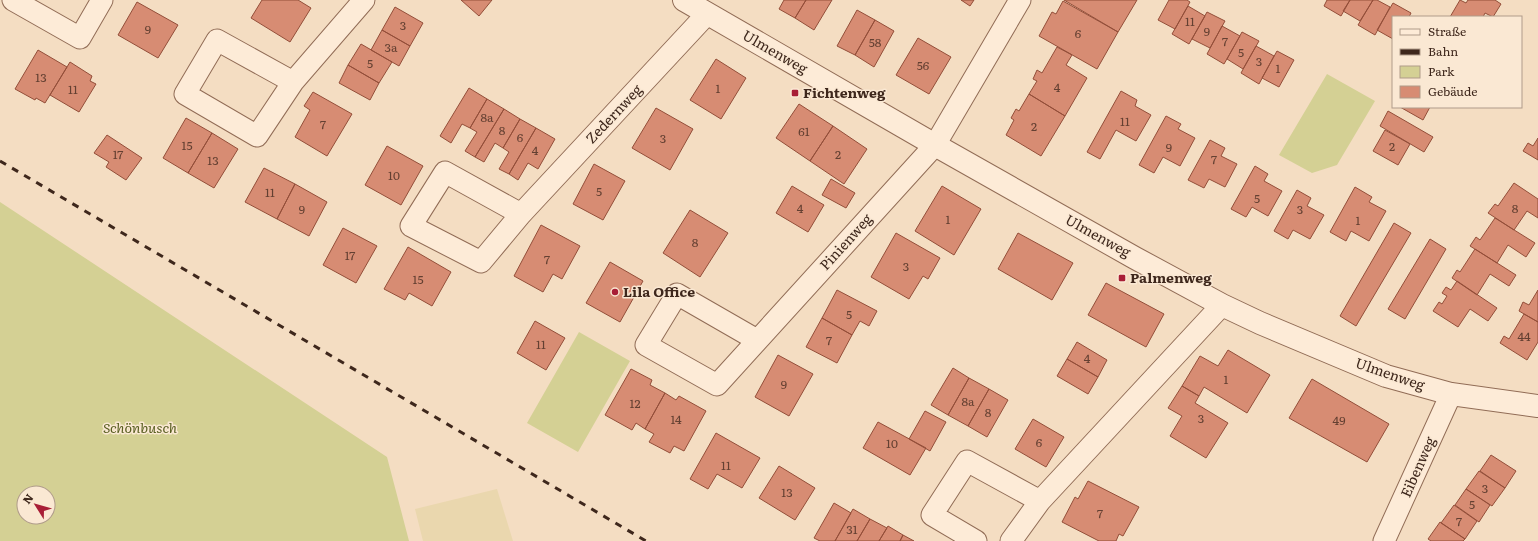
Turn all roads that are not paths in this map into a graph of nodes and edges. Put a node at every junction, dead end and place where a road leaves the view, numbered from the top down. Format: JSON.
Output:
{"nodes":[{"id":1,"x":102,"y":0,"type":"edge"},
{"id":2,"x":364,"y":0,"type":"edge"},
{"id":3,"x":684,"y":0,"type":"edge"},
{"id":4,"x":1020,"y":0,"type":"edge"},
{"id":5,"x":15,"y":1,"type":"edge"},
{"id":6,"x":707,"y":14,"type":"junction"},
{"id":7,"x":293,"y":82,"type":"junction"},
{"id":8,"x":935,"y":145,"type":"junction"},
{"id":9,"x":521,"y":214,"type":"junction"},
{"id":10,"x":1222,"y":305,"type":"junction"},
{"id":11,"x":758,"y":340,"type":"junction"},
{"id":12,"x":1451,"y":394,"type":"junction"},
{"id":13,"x":1538,"y":406,"type":"edge"},
{"id":14,"x":1040,"y":501,"type":"junction"},
{"id":15,"x":976,"y":541,"type":"edge"},
{"id":16,"x":1011,"y":541,"type":"edge"},
{"id":17,"x":1384,"y":541,"type":"edge"}],
"edges":[{"from":1,"to":5,"type":"street"},
{"from":2,"to":7,"type":"street"},
{"from":3,"to":6,"type":"street","name":"Ulmenweg"},
{"from":4,"to":8,"type":"street"},
{"from":6,"to":8,"type":"street","name":"Ulmenweg"},
{"from":6,"to":9,"type":"street","name":"Zedernweg"},
{"from":7,"to":7,"type":"street"},
{"from":8,"to":10,"type":"street","name":"Ulmenweg"},
{"from":8,"to":11,"type":"street","name":"Pinienweg"},
{"from":9,"to":9,"type":"street","name":"Zedernweg"},
{"from":10,"to":12,"type":"street","name":"Ulmenweg"},
{"from":10,"to":14,"type":"street"},
{"from":11,"to":11,"type":"street","name":"Pinienweg"},
{"from":12,"to":13,"type":"street","name":"Ulmenweg"},
{"from":12,"to":17,"type":"street","name":"Eibenweg"},
{"from":14,"to":15,"type":"street"},
{"from":14,"to":16,"type":"street"}]}
